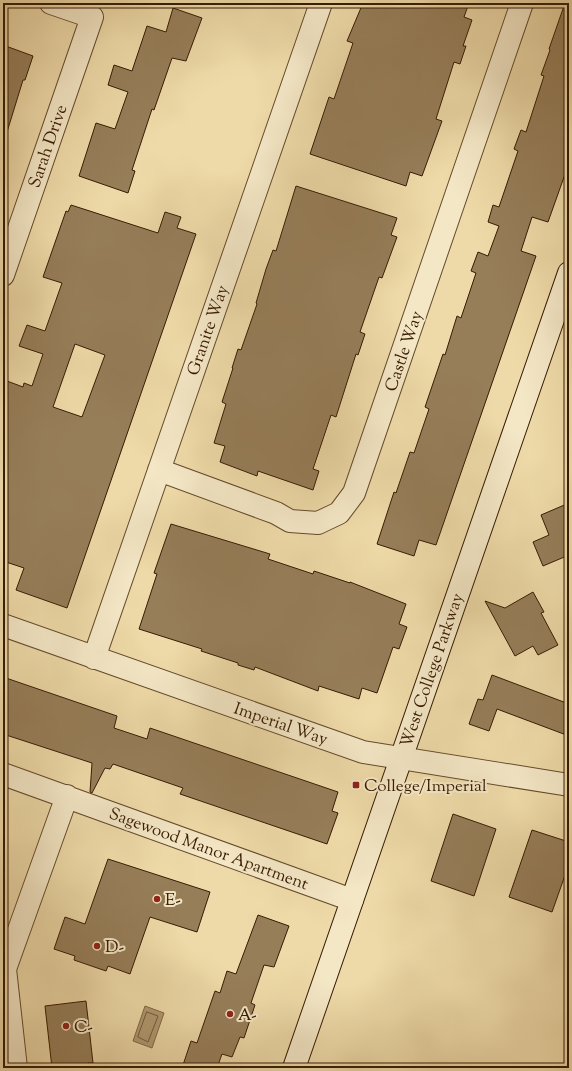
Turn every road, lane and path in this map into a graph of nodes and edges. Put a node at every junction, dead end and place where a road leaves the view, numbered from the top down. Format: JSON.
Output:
{"nodes":[{"id":1,"x":51,"y":3,"type":"edge"},
{"id":2,"x":321,"y":3,"type":"edge"},
{"id":3,"x":522,"y":3,"type":"edge"},
{"id":4,"x":569,"y":273,"type":"edge"},
{"id":5,"x":3,"y":275,"type":"edge"},
{"id":6,"x":158,"y":470,"type":"junction"},
{"id":7,"x":3,"y":625,"type":"edge"},
{"id":8,"x":94,"y":658,"type":"junction"},
{"id":9,"x":400,"y":759,"type":"junction"},
{"id":10,"x":3,"y":774,"type":"edge"},
{"id":11,"x":569,"y":785,"type":"edge"},
{"id":12,"x":67,"y":796,"type":"junction"},
{"id":13,"x":352,"y":900,"type":"junction"},
{"id":14,"x":16,"y":1068,"type":"edge"},
{"id":15,"x":294,"y":1068,"type":"edge"}],
"edges":[{"from":1,"to":5,"type":"street","name":"Sarah Drive"},
{"from":2,"to":6,"type":"street","name":"Granite Way"},
{"from":3,"to":6,"type":"street","name":"Castle Way"},
{"from":4,"to":9,"type":"street","name":"West College Parkway"},
{"from":6,"to":8,"type":"street","name":"Granite Way"},
{"from":7,"to":8,"type":"street","name":"Imperial Way"},
{"from":8,"to":9,"type":"street","name":"Imperial Way"},
{"from":9,"to":11,"type":"street","name":"Imperial Way"},
{"from":9,"to":13,"type":"street","name":"West College Parkway"},
{"from":10,"to":12,"type":"street","name":"Sagewood Manor Apartment"},
{"from":12,"to":13,"type":"street","name":"Sagewood Manor Apartment"},
{"from":12,"to":14,"type":"street"},
{"from":13,"to":15,"type":"street","name":"West College Parkway"}]}
